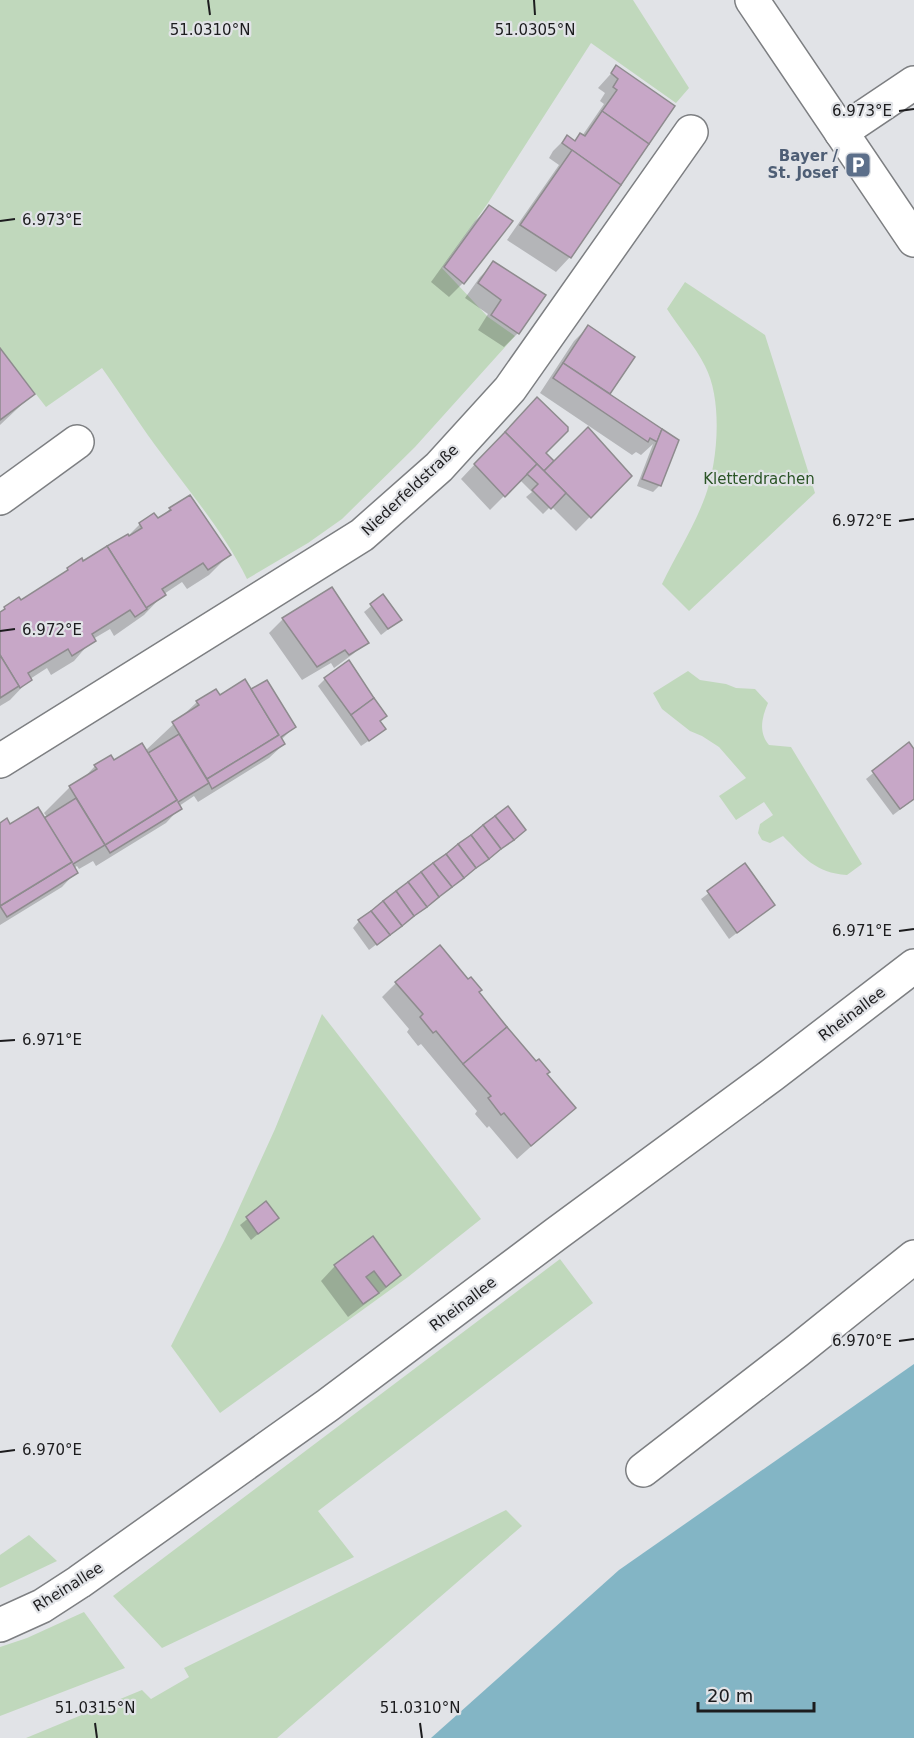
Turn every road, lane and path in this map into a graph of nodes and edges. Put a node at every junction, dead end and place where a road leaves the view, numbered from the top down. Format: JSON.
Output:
{"nodes":[{"id":1,"x":752,"y":0,"type":"edge"},
{"id":2,"x":914,"y":83,"type":"edge"},
{"id":3,"x":691,"y":132,"type":"dead end"},
{"id":4,"x":841,"y":132,"type":"junction"},
{"id":5,"x":914,"y":240,"type":"edge"},
{"id":6,"x":77,"y":442,"type":"dead end"},
{"id":7,"x":0,"y":498,"type":"edge"},
{"id":8,"x":0,"y":761,"type":"edge"},
{"id":9,"x":914,"y":966,"type":"edge"},
{"id":10,"x":914,"y":1257,"type":"edge"},
{"id":11,"x":642,"y":1470,"type":"dead end"},
{"id":12,"x":0,"y":1625,"type":"edge"}],
"edges":[{"from":1,"to":4,"type":"main road"},
{"from":2,"to":4,"type":"main road"},
{"from":3,"to":8,"type":"main road","name":"Niederfeldstraße"},
{"from":4,"to":5,"type":"main road"},
{"from":6,"to":7,"type":"main road"},
{"from":9,"to":12,"type":"main road","name":"Rheinallee"},
{"from":10,"to":11,"type":"main road"}]}
